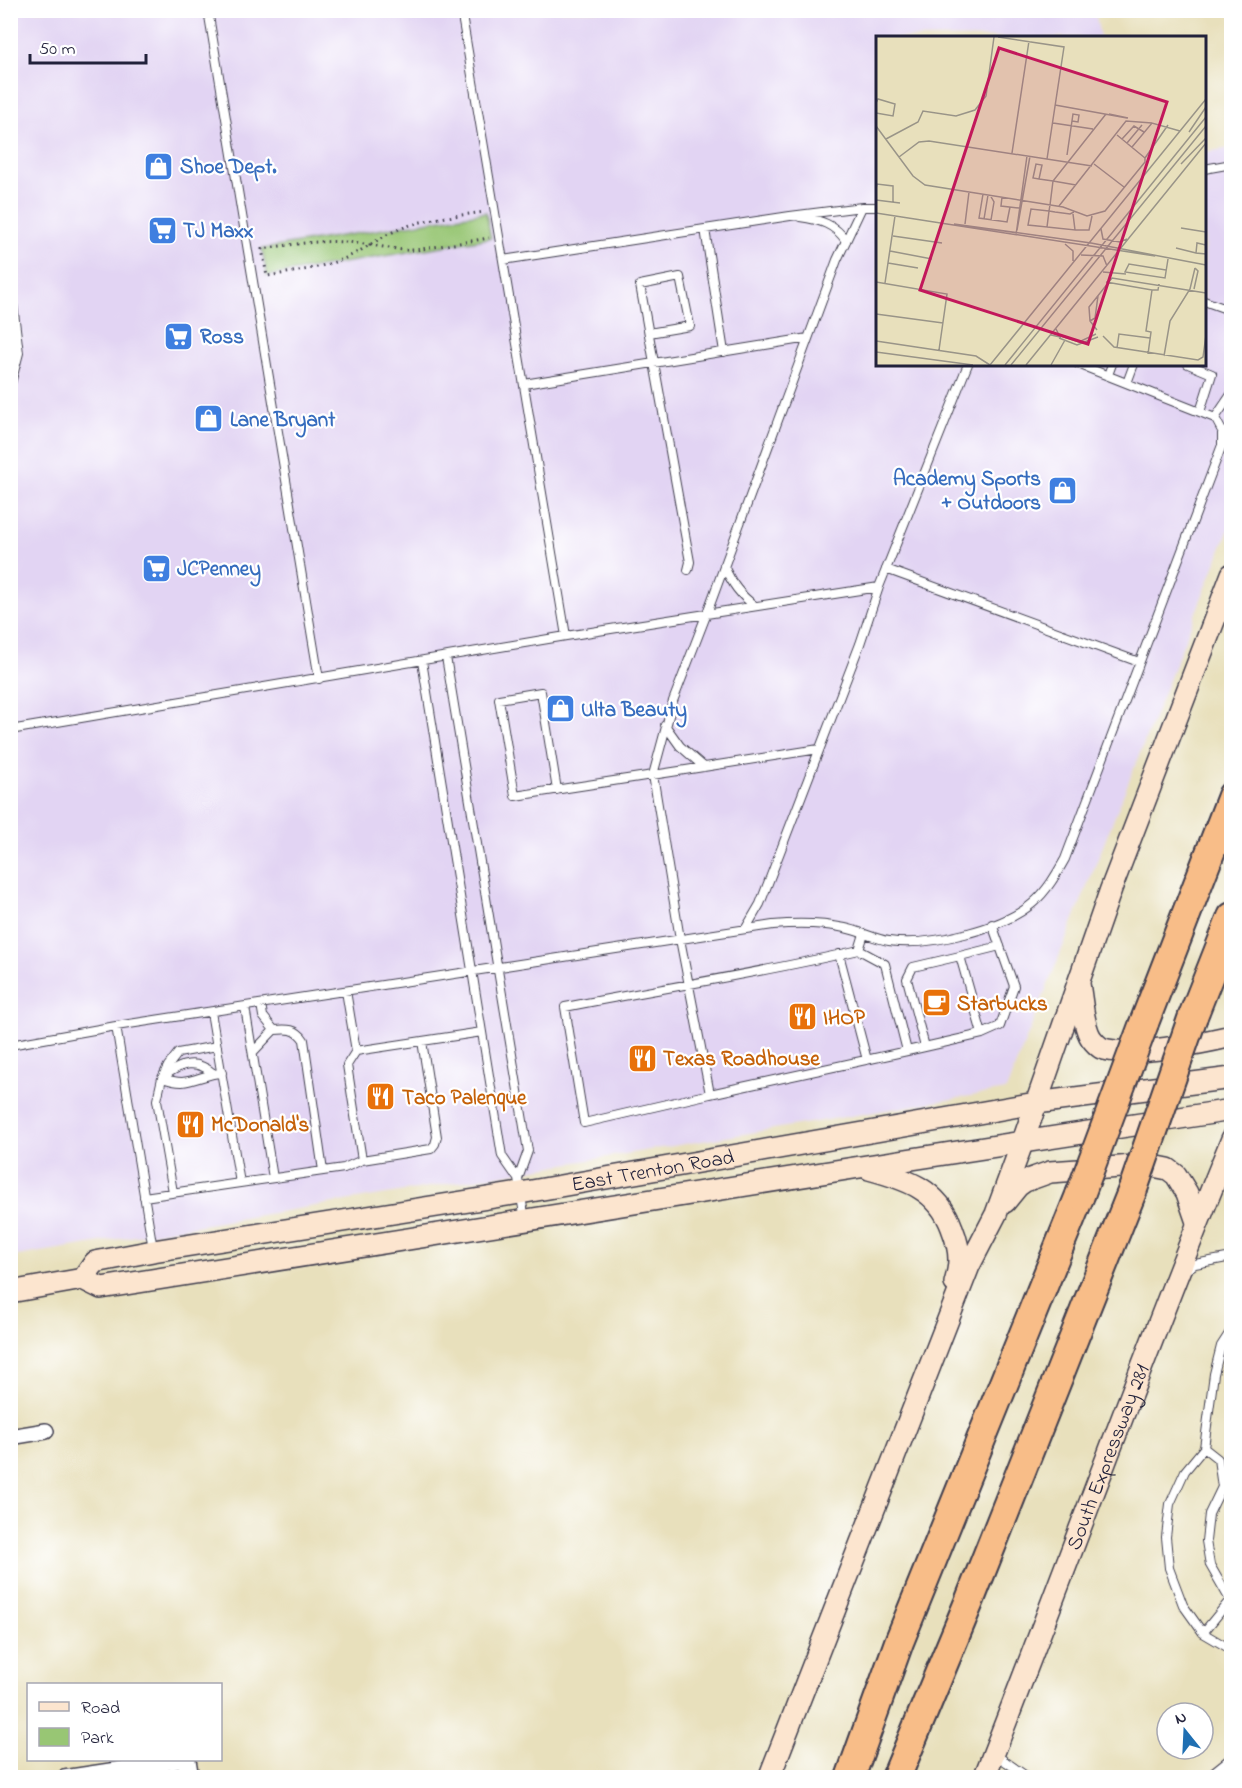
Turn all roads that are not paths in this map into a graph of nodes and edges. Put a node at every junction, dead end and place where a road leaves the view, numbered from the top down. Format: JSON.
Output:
{"nodes":[{"id":1,"x":208,"y":10,"type":"edge"},
{"id":2,"x":461,"y":10,"type":"edge"},
{"id":3,"x":1232,"y":164,"type":"edge"},
{"id":4,"x":1206,"y":169,"type":"edge"},
{"id":5,"x":862,"y":207,"type":"junction"},
{"id":6,"x":876,"y":207,"type":"edge"},
{"id":7,"x":790,"y":216,"type":"junction"},
{"id":8,"x":705,"y":229,"type":"junction"},
{"id":9,"x":846,"y":241,"type":"junction"},
{"id":10,"x":503,"y":260,"type":"junction"},
{"id":11,"x":10,"y":280,"type":"edge"},
{"id":12,"x":1206,"y":302,"type":"edge"},
{"id":13,"x":1232,"y":312,"type":"edge"},
{"id":14,"x":649,"y":333,"type":"junction"},
{"id":15,"x":808,"y":338,"type":"junction"},
{"id":16,"x":724,"y":352,"type":"junction"},
{"id":17,"x":654,"y":363,"type":"junction"},
{"id":18,"x":967,"y":366,"type":"edge"},
{"id":19,"x":1083,"y":366,"type":"edge"},
{"id":20,"x":1111,"y":366,"type":"edge"},
{"id":21,"x":1133,"y":366,"type":"edge"},
{"id":22,"x":1193,"y":366,"type":"edge"},
{"id":23,"x":1108,"y":375,"type":"junction"},
{"id":24,"x":1127,"y":383,"type":"junction"},
{"id":25,"x":524,"y":384,"type":"junction"},
{"id":26,"x":10,"y":387,"type":"edge"},
{"id":27,"x":1232,"y":393,"type":"edge"},
{"id":28,"x":1200,"y":412,"type":"junction"},
{"id":29,"x":1215,"y":418,"type":"junction"},
{"id":30,"x":724,"y":566,"type":"junction"},
{"id":31,"x":886,"y":569,"type":"junction"},
{"id":32,"x":688,"y":570,"type":"dead end"},
{"id":33,"x":1232,"y":574,"type":"edge"},
{"id":34,"x":879,"y":587,"type":"junction"},
{"id":35,"x":755,"y":606,"type":"junction"},
{"id":36,"x":707,"y":613,"type":"junction"},
{"id":37,"x":566,"y":636,"type":"junction"},
{"id":38,"x":446,"y":657,"type":"junction"},
{"id":39,"x":422,"y":661,"type":"junction"},
{"id":40,"x":1139,"y":662,"type":"junction"},
{"id":41,"x":319,"y":679,"type":"junction"},
{"id":42,"x":665,"y":725,"type":"junction"},
{"id":43,"x":10,"y":730,"type":"edge"},
{"id":44,"x":819,"y":749,"type":"junction"},
{"id":45,"x":704,"y":767,"type":"junction"},
{"id":46,"x":653,"y":775,"type":"junction"},
{"id":47,"x":557,"y":790,"type":"junction"},
{"id":48,"x":1232,"y":796,"type":"edge"},
{"id":49,"x":1232,"y":917,"type":"edge"},
{"id":50,"x":992,"y":924,"type":"junction"},
{"id":51,"x":746,"y":928,"type":"junction"},
{"id":52,"x":864,"y":934,"type":"junction"},
{"id":53,"x":680,"y":939,"type":"junction"},
{"id":54,"x":999,"y":945,"type":"junction"},
{"id":55,"x":859,"y":950,"type":"junction"},
{"id":56,"x":839,"y":954,"type":"junction"},
{"id":57,"x":960,"y":956,"type":"junction"},
{"id":58,"x":498,"y":967,"type":"junction"},
{"id":59,"x":472,"y":972,"type":"junction"},
{"id":60,"x":1079,"y":980,"type":"junction"},
{"id":61,"x":688,"y":983,"type":"junction"},
{"id":62,"x":346,"y":991,"type":"junction"},
{"id":63,"x":261,"y":1004,"type":"junction"},
{"id":64,"x":245,"y":1007,"type":"junction"},
{"id":65,"x":211,"y":1012,"type":"junction"},
{"id":66,"x":116,"y":1026,"type":"junction"},
{"id":67,"x":274,"y":1030,"type":"junction"},
{"id":68,"x":482,"y":1032,"type":"junction"},
{"id":69,"x":981,"y":1034,"type":"junction"},
{"id":70,"x":1232,"y":1036,"type":"edge"},
{"id":71,"x":422,"y":1041,"type":"junction"},
{"id":72,"x":10,"y":1045,"type":"edge"},
{"id":73,"x":217,"y":1046,"type":"junction"},
{"id":74,"x":926,"y":1047,"type":"junction"},
{"id":75,"x":356,"y":1051,"type":"junction"},
{"id":76,"x":907,"y":1051,"type":"junction"},
{"id":77,"x":252,"y":1052,"type":"junction"},
{"id":78,"x":867,"y":1060,"type":"junction"},
{"id":79,"x":217,"y":1073,"type":"junction"},
{"id":80,"x":162,"y":1078,"type":"junction"},
{"id":81,"x":1232,"y":1078,"type":"edge"},
{"id":82,"x":710,"y":1094,"type":"junction"},
{"id":83,"x":1036,"y":1103,"type":"junction"},
{"id":84,"x":1232,"y":1110,"type":"edge"},
{"id":85,"x":1232,"y":1139,"type":"edge"},
{"id":86,"x":1023,"y":1142,"type":"junction"},
{"id":87,"x":362,"y":1160,"type":"junction"},
{"id":88,"x":860,"y":1167,"type":"junction"},
{"id":89,"x":323,"y":1171,"type":"junction"},
{"id":90,"x":273,"y":1178,"type":"junction"},
{"id":91,"x":240,"y":1183,"type":"junction"},
{"id":92,"x":519,"y":1186,"type":"junction"},
{"id":93,"x":173,"y":1192,"type":"junction"},
{"id":94,"x":144,"y":1197,"type":"junction"},
{"id":95,"x":996,"y":1215,"type":"junction"},
{"id":96,"x":525,"y":1220,"type":"junction"},
{"id":97,"x":1197,"y":1222,"type":"junction"},
{"id":98,"x":153,"y":1251,"type":"junction"},
{"id":99,"x":1232,"y":1257,"type":"edge"},
{"id":100,"x":1177,"y":1276,"type":"junction"},
{"id":101,"x":83,"y":1279,"type":"junction"},
{"id":102,"x":10,"y":1292,"type":"edge"},
{"id":103,"x":951,"y":1310,"type":"junction"},
{"id":104,"x":1230,"y":1333,"type":"edge"},
{"id":105,"x":46,"y":1431,"type":"dead end"},
{"id":106,"x":10,"y":1437,"type":"edge"},
{"id":107,"x":1204,"y":1448,"type":"junction"},
{"id":108,"x":969,"y":1602,"type":"junction"},
{"id":109,"x":1203,"y":1632,"type":"junction"},
{"id":110,"x":899,"y":1642,"type":"junction"},
{"id":111,"x":1232,"y":1650,"type":"edge"},
{"id":112,"x":994,"y":1754,"type":"junction"},
{"id":113,"x":1232,"y":1757,"type":"edge"},
{"id":114,"x":179,"y":1761,"type":"edge"},
{"id":115,"x":186,"y":1761,"type":"edge"},
{"id":116,"x":64,"y":1778,"type":"edge"},
{"id":117,"x":191,"y":1778,"type":"edge"},
{"id":118,"x":769,"y":1778,"type":"edge"},
{"id":119,"x":832,"y":1778,"type":"edge"},
{"id":120,"x":850,"y":1778,"type":"edge"},
{"id":121,"x":896,"y":1778,"type":"edge"},
{"id":122,"x":914,"y":1778,"type":"edge"},
{"id":123,"x":984,"y":1778,"type":"edge"},
{"id":124,"x":1029,"y":1778,"type":"edge"},
{"id":125,"x":1202,"y":1778,"type":"edge"}],
"edges":[{"from":1,"to":41,"type":"lane"},
{"from":2,"to":10,"type":"lane"},
{"from":3,"to":4,"type":"lane"},
{"from":5,"to":6,"type":"lane"},
{"from":5,"to":7,"type":"lane"},
{"from":5,"to":9,"type":"lane"},
{"from":7,"to":8,"type":"lane"},
{"from":7,"to":9,"type":"lane"},
{"from":8,"to":10,"type":"lane"},
{"from":8,"to":16,"type":"lane"},
{"from":9,"to":15,"type":"lane"},
{"from":10,"to":25,"type":"lane"},
{"from":11,"to":26,"type":"lane"},
{"from":12,"to":13,"type":"lane"},
{"from":14,"to":14,"type":"lane"},
{"from":14,"to":17,"type":"lane"},
{"from":15,"to":16,"type":"lane"},
{"from":15,"to":30,"type":"lane"},
{"from":16,"to":17,"type":"lane"},
{"from":17,"to":25,"type":"lane"},
{"from":17,"to":32,"type":"lane"},
{"from":18,"to":31,"type":"lane"},
{"from":19,"to":23,"type":"lane"},
{"from":20,"to":23,"type":"lane"},
{"from":21,"to":24,"type":"lane"},
{"from":22,"to":28,"type":"lane"},
{"from":23,"to":24,"type":"lane"},
{"from":24,"to":28,"type":"lane"},
{"from":25,"to":37,"type":"lane"},
{"from":27,"to":29,"type":"lane"},
{"from":28,"to":29,"type":"lane"},
{"from":29,"to":40,"type":"lane"},
{"from":30,"to":35,"type":"lane"},
{"from":30,"to":36,"type":"lane"},
{"from":31,"to":34,"type":"lane"},
{"from":31,"to":40,"type":"lane"},
{"from":33,"to":60,"type":"main road"},
{"from":34,"to":35,"type":"lane"},
{"from":34,"to":44,"type":"lane"},
{"from":35,"to":36,"type":"lane"},
{"from":36,"to":37,"type":"lane"},
{"from":36,"to":42,"type":"lane"},
{"from":37,"to":38,"type":"lane"},
{"from":38,"to":39,"type":"lane"},
{"from":38,"to":58,"type":"lane"},
{"from":39,"to":41,"type":"lane"},
{"from":39,"to":59,"type":"lane"},
{"from":40,"to":50,"type":"lane"},
{"from":41,"to":43,"type":"lane"},
{"from":42,"to":45,"type":"lane"},
{"from":42,"to":46,"type":"lane"},
{"from":44,"to":45,"type":"lane"},
{"from":44,"to":51,"type":"lane"},
{"from":45,"to":46,"type":"lane"},
{"from":46,"to":47,"type":"lane"},
{"from":46,"to":53,"type":"lane"},
{"from":47,"to":47,"type":"lane"},
{"from":48,"to":110,"type":"highway","bridge":true},
{"from":49,"to":108,"type":"highway","bridge":true},
{"from":50,"to":52,"type":"lane"},
{"from":50,"to":54,"type":"lane"},
{"from":51,"to":52,"type":"lane"},
{"from":51,"to":53,"type":"lane"},
{"from":52,"to":55,"type":"lane"},
{"from":53,"to":58,"type":"lane"},
{"from":53,"to":61,"type":"lane"},
{"from":54,"to":57,"type":"lane"},
{"from":54,"to":69,"type":"lane"},
{"from":55,"to":56,"type":"lane"},
{"from":55,"to":76,"type":"lane"},
{"from":56,"to":61,"type":"lane"},
{"from":56,"to":78,"type":"lane"},
{"from":57,"to":69,"type":"lane"},
{"from":57,"to":74,"type":"lane"},
{"from":58,"to":59,"type":"lane"},
{"from":58,"to":92,"type":"lane"},
{"from":59,"to":62,"type":"lane"},
{"from":59,"to":68,"type":"lane"},
{"from":60,"to":70,"type":"main road"},
{"from":60,"to":83,"type":"main road"},
{"from":61,"to":82,"type":"lane"},
{"from":61,"to":82,"type":"lane"},
{"from":62,"to":63,"type":"lane"},
{"from":62,"to":75,"type":"lane"},
{"from":63,"to":64,"type":"lane"},
{"from":63,"to":67,"type":"lane"},
{"from":64,"to":65,"type":"lane"},
{"from":64,"to":77,"type":"lane"},
{"from":65,"to":66,"type":"lane"},
{"from":65,"to":73,"type":"lane"},
{"from":66,"to":72,"type":"lane"},
{"from":66,"to":94,"type":"lane"},
{"from":67,"to":77,"type":"lane"},
{"from":67,"to":89,"type":"lane"},
{"from":68,"to":71,"type":"lane"},
{"from":68,"to":92,"type":"lane"},
{"from":69,"to":74,"type":"lane"},
{"from":71,"to":75,"type":"lane"},
{"from":71,"to":87,"type":"lane"},
{"from":73,"to":79,"type":"lane"},
{"from":73,"to":80,"type":"lane"},
{"from":74,"to":76,"type":"lane"},
{"from":75,"to":87,"type":"lane"},
{"from":76,"to":78,"type":"lane"},
{"from":77,"to":90,"type":"lane"},
{"from":78,"to":82,"type":"lane"},
{"from":79,"to":80,"type":"lane"},
{"from":79,"to":80,"type":"lane"},
{"from":79,"to":91,"type":"lane"},
{"from":80,"to":93,"type":"lane"},
{"from":81,"to":83,"type":"main road","name":"East Trenton Road"},
{"from":83,"to":86,"type":"main road"},
{"from":83,"to":92,"type":"main road","name":"East Trenton Road"},
{"from":84,"to":86,"type":"main road","name":"East Trenton Road"},
{"from":85,"to":97,"type":"main road","name":"South Expressway 281"},
{"from":86,"to":88,"type":"main road","name":"East Trenton Road"},
{"from":86,"to":95,"type":"main road"},
{"from":87,"to":89,"type":"lane"},
{"from":88,"to":96,"type":"main road","name":"East Trenton Road"},
{"from":88,"to":103,"type":"main road"},
{"from":89,"to":90,"type":"lane"},
{"from":90,"to":91,"type":"lane"},
{"from":91,"to":93,"type":"lane"},
{"from":92,"to":96,"type":"lane"},
{"from":92,"to":98,"type":"main road","name":"East Trenton Road"},
{"from":93,"to":94,"type":"lane"},
{"from":94,"to":98,"type":"lane"},
{"from":95,"to":97,"type":"main road"},
{"from":95,"to":103,"type":"main road"},
{"from":96,"to":101,"type":"main road","name":"East Trenton Road"},
{"from":97,"to":100,"type":"main road","name":"South Expressway 281"},
{"from":98,"to":101,"type":"main road","name":"East Trenton Road"},
{"from":99,"to":100,"type":"lane"},
{"from":100,"to":112,"type":"main road","name":"South Expressway 281"},
{"from":101,"to":102,"type":"main road","name":"East Trenton Road"},
{"from":103,"to":118,"type":"main road"},
{"from":104,"to":107,"type":"lane"},
{"from":105,"to":106,"type":"street"},
{"from":107,"to":109,"type":"lane"},
{"from":107,"to":109,"type":"lane"},
{"from":108,"to":121,"type":"highway"},
{"from":108,"to":122,"type":"highway"},
{"from":109,"to":111,"type":"lane"},
{"from":110,"to":119,"type":"highway"},
{"from":110,"to":120,"type":"highway"},
{"from":112,"to":123,"type":"main road","name":"South Expressway 281"},
{"from":112,"to":124,"type":"lane"},
{"from":113,"to":125,"type":"lane"},
{"from":114,"to":116,"type":"street"},
{"from":115,"to":117,"type":"street"}]}
